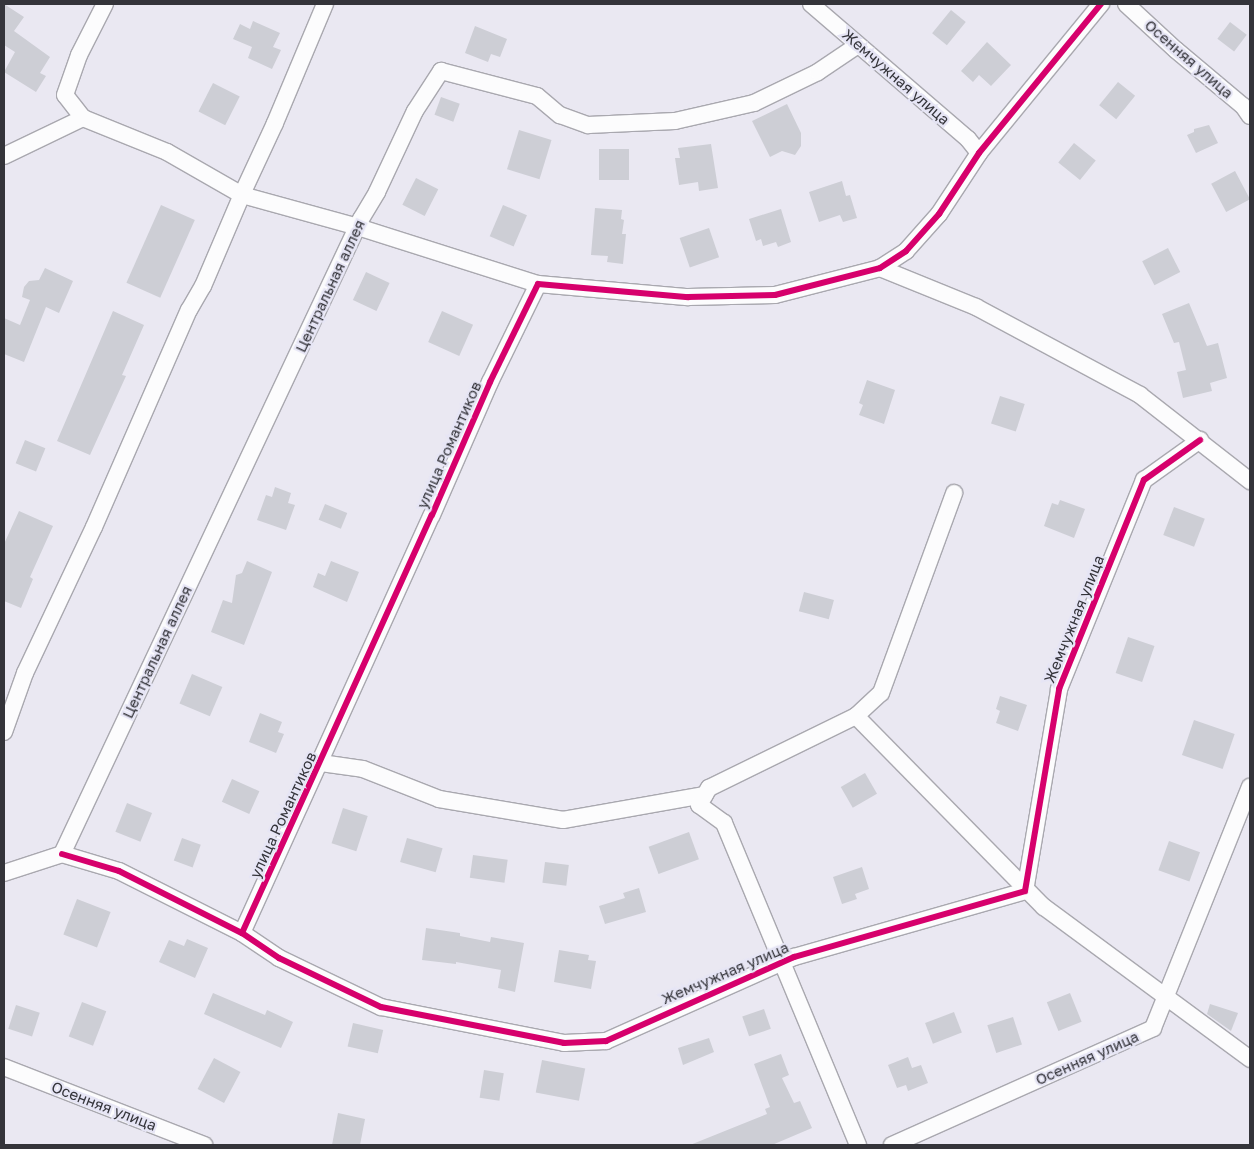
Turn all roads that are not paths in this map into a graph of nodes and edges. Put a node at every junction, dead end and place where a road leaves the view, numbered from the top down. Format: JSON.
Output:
{"nodes":[{"id":1,"x":105,"y":4,"type":"edge"},
{"id":2,"x":324,"y":4,"type":"edge"},
{"id":3,"x":811,"y":4,"type":"edge"},
{"id":4,"x":1101,"y":4,"type":"edge"},
{"id":5,"x":1126,"y":4,"type":"edge"},
{"id":6,"x":858,"y":45,"type":"junction"},
{"id":7,"x":1250,"y":116,"type":"edge"},
{"id":8,"x":82,"y":118,"type":"junction"},
{"id":9,"x":980,"y":153,"type":"junction"},
{"id":10,"x":4,"y":156,"type":"edge"},
{"id":11,"x":242,"y":195,"type":"junction"},
{"id":12,"x":358,"y":227,"type":"junction"},
{"id":13,"x":880,"y":268,"type":"junction"},
{"id":14,"x":538,"y":284,"type":"junction"},
{"id":15,"x":1200,"y":440,"type":"junction"},
{"id":16,"x":1250,"y":481,"type":"edge"},
{"id":17,"x":954,"y":493,"type":"dead end"},
{"id":18,"x":856,"y":716,"type":"junction"},
{"id":19,"x":4,"y":732,"type":"edge"},
{"id":20,"x":321,"y":763,"type":"junction"},
{"id":21,"x":1250,"y":787,"type":"edge"},
{"id":22,"x":705,"y":796,"type":"junction"},
{"id":23,"x":62,"y":854,"type":"junction"},
{"id":24,"x":4,"y":873,"type":"edge"},
{"id":25,"x":1025,"y":888,"type":"junction"},
{"id":26,"x":242,"y":933,"type":"junction"},
{"id":27,"x":781,"y":962,"type":"junction"},
{"id":28,"x":1166,"y":995,"type":"junction"},
{"id":29,"x":1250,"y":1059,"type":"edge"},
{"id":30,"x":4,"y":1067,"type":"edge"},
{"id":31,"x":204,"y":1145,"type":"edge"},
{"id":32,"x":858,"y":1145,"type":"edge"},
{"id":33,"x":892,"y":1145,"type":"edge"}],
"edges":[{"from":1,"to":8,"type":"street"},
{"from":2,"to":11,"type":"street"},
{"from":3,"to":6,"type":"street","name":"Жемчужная улица"},
{"from":4,"to":9,"type":"street"},
{"from":5,"to":7,"type":"street","name":"Осенняя улица"},
{"from":6,"to":9,"type":"street","name":"Жемчужная улица"},
{"from":6,"to":12,"type":"street","name":"Центральная аллея"},
{"from":8,"to":10,"type":"street"},
{"from":8,"to":11,"type":"street"},
{"from":9,"to":13,"type":"street"},
{"from":11,"to":12,"type":"street"},
{"from":11,"to":19,"type":"street"},
{"from":12,"to":14,"type":"street"},
{"from":12,"to":23,"type":"street","name":"Центральная аллея"},
{"from":13,"to":14,"type":"street"},
{"from":13,"to":15,"type":"street"},
{"from":14,"to":20,"type":"street","name":"улица Романтиков"},
{"from":15,"to":16,"type":"street"},
{"from":15,"to":25,"type":"street","name":"Жемчужная улица"},
{"from":17,"to":18,"type":"street"},
{"from":18,"to":22,"type":"street"},
{"from":18,"to":25,"type":"street"},
{"from":20,"to":22,"type":"street","name":"улица Романтиков"},
{"from":20,"to":26,"type":"street","name":"улица Романтиков"},
{"from":21,"to":28,"type":"street","name":"Осенняя улица"},
{"from":22,"to":27,"type":"street"},
{"from":23,"to":24,"type":"street"},
{"from":23,"to":26,"type":"street","name":"Жемчужная улица"},
{"from":25,"to":27,"type":"street","name":"Жемчужная улица"},
{"from":25,"to":28,"type":"street"},
{"from":26,"to":27,"type":"street","name":"Жемчужная улица"},
{"from":27,"to":32,"type":"street"},
{"from":28,"to":29,"type":"street"},
{"from":28,"to":33,"type":"street","name":"Осенняя улица"},
{"from":30,"to":31,"type":"street","name":"Осенняя улица"}]}
